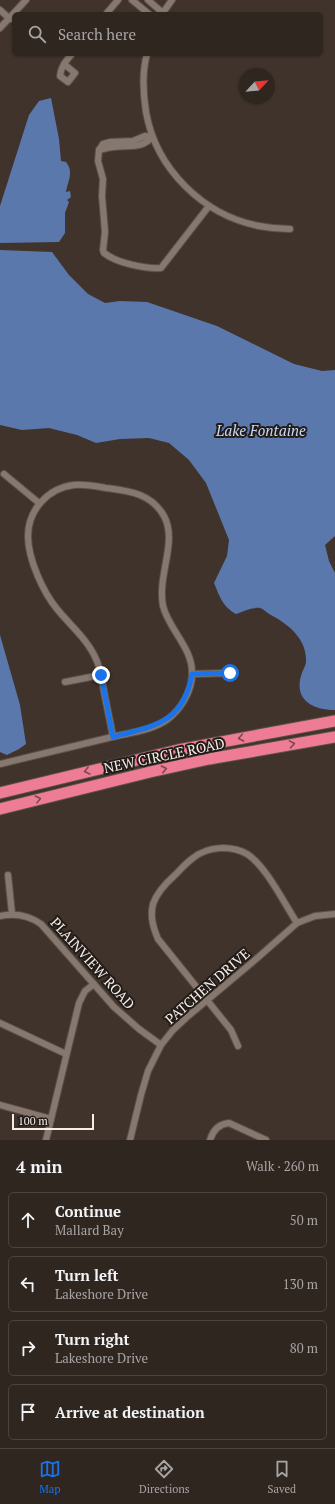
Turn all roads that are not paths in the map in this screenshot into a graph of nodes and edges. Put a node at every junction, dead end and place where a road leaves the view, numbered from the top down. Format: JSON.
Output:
{"nodes":[{"id":1,"x":26,"y":0,"type":"edge"},
{"id":2,"x":118,"y":0,"type":"edge"},
{"id":3,"x":132,"y":0,"type":"edge"},
{"id":4,"x":148,"y":0,"type":"edge"},
{"id":5,"x":172,"y":0,"type":"edge"},
{"id":6,"x":0,"y":10,"type":"edge"},
{"id":7,"x":16,"y":12,"type":"edge"},
{"id":8,"x":108,"y":12,"type":"edge"},
{"id":9,"x":147,"y":12,"type":"edge"},
{"id":10,"x":161,"y":12,"type":"edge"},
{"id":11,"x":163,"y":12,"type":"edge"},
{"id":12,"x":12,"y":17,"type":"edge"},
{"id":13,"x":10,"y":19,"type":"junction"},
{"id":14,"x":0,"y":28,"type":"edge"},
{"id":15,"x":70,"y":56,"type":"edge"},
{"id":16,"x":147,"y":56,"type":"edge"},
{"id":17,"x":64,"y":64,"type":"dead end"},
{"id":18,"x":152,"y":137,"type":"junction"},
{"id":19,"x":209,"y":206,"type":"junction"},
{"id":20,"x":290,"y":229,"type":"dead end"},
{"id":21,"x":4,"y":474,"type":"dead end"},
{"id":22,"x":39,"y":503,"type":"junction"},
{"id":23,"x":230,"y":673,"type":"dead end"},
{"id":24,"x":192,"y":674,"type":"junction"},
{"id":25,"x":101,"y":675,"type":"junction"},
{"id":26,"x":65,"y":682,"type":"dead end"},
{"id":27,"x":335,"y":722,"type":"edge"},
{"id":28,"x":113,"y":737,"type":"junction"},
{"id":29,"x":335,"y":737,"type":"edge"},
{"id":30,"x":0,"y":764,"type":"edge"},
{"id":31,"x":0,"y":793,"type":"edge"},
{"id":32,"x":0,"y":809,"type":"edge"},
{"id":33,"x":8,"y":875,"type":"dead end"},
{"id":34,"x":12,"y":914,"type":"junction"},
{"id":35,"x":335,"y":914,"type":"edge"},
{"id":36,"x":0,"y":916,"type":"edge"},
{"id":37,"x":296,"y":923,"type":"junction"},
{"id":38,"x":94,"y":984,"type":"junction"},
{"id":39,"x":208,"y":1000,"type":"junction"},
{"id":40,"x":0,"y":1023,"type":"edge"},
{"id":41,"x":161,"y":1045,"type":"junction"},
{"id":42,"x":238,"y":1046,"type":"dead end"},
{"id":43,"x":66,"y":1054,"type":"junction"},
{"id":44,"x":0,"y":1105,"type":"edge"},
{"id":45,"x":50,"y":1119,"type":"junction"},
{"id":46,"x":46,"y":1140,"type":"edge"},
{"id":47,"x":130,"y":1140,"type":"edge"},
{"id":48,"x":210,"y":1140,"type":"edge"},
{"id":49,"x":266,"y":1140,"type":"edge"}],
"edges":[{"from":1,"to":7,"type":"street"},
{"from":2,"to":8,"type":"street"},
{"from":3,"to":9,"type":"street"},
{"from":4,"to":10,"type":"street"},
{"from":5,"to":11,"type":"street"},
{"from":6,"to":13,"type":"street"},
{"from":12,"to":13,"type":"street"},
{"from":13,"to":14,"type":"street"},
{"from":15,"to":17,"type":"street"},
{"from":16,"to":18,"type":"street"},
{"from":18,"to":19,"type":"street"},
{"from":18,"to":19,"type":"street"},
{"from":19,"to":20,"type":"street"},
{"from":21,"to":22,"type":"street"},
{"from":22,"to":24,"type":"street"},
{"from":22,"to":25,"type":"street"},
{"from":23,"to":24,"type":"street"},
{"from":24,"to":28,"type":"street"},
{"from":25,"to":26,"type":"street"},
{"from":25,"to":28,"type":"street"},
{"from":27,"to":31,"type":"highway","name":"NEW CIRCLE ROAD","one_way":true},
{"from":28,"to":30,"type":"street"},
{"from":32,"to":29,"type":"highway","name":"NEW CIRCLE ROAD","one_way":true},
{"from":33,"to":34,"type":"street"},
{"from":34,"to":36,"type":"street","name":"PLAINVIEW ROAD"},
{"from":34,"to":38,"type":"street","name":"PLAINVIEW ROAD"},
{"from":35,"to":37,"type":"street","name":"PATCHEN DRIVE"},
{"from":37,"to":39,"type":"street","name":"PATCHEN DRIVE"},
{"from":37,"to":39,"type":"street"},
{"from":38,"to":41,"type":"street","name":"PLAINVIEW ROAD"},
{"from":38,"to":43,"type":"street"},
{"from":39,"to":41,"type":"street","name":"PATCHEN DRIVE"},
{"from":39,"to":42,"type":"street"},
{"from":40,"to":43,"type":"street"},
{"from":41,"to":47,"type":"street","name":"PATCHEN DRIVE"},
{"from":43,"to":45,"type":"street"},
{"from":44,"to":45,"type":"street"},
{"from":45,"to":46,"type":"street"},
{"from":48,"to":49,"type":"street"}]}
